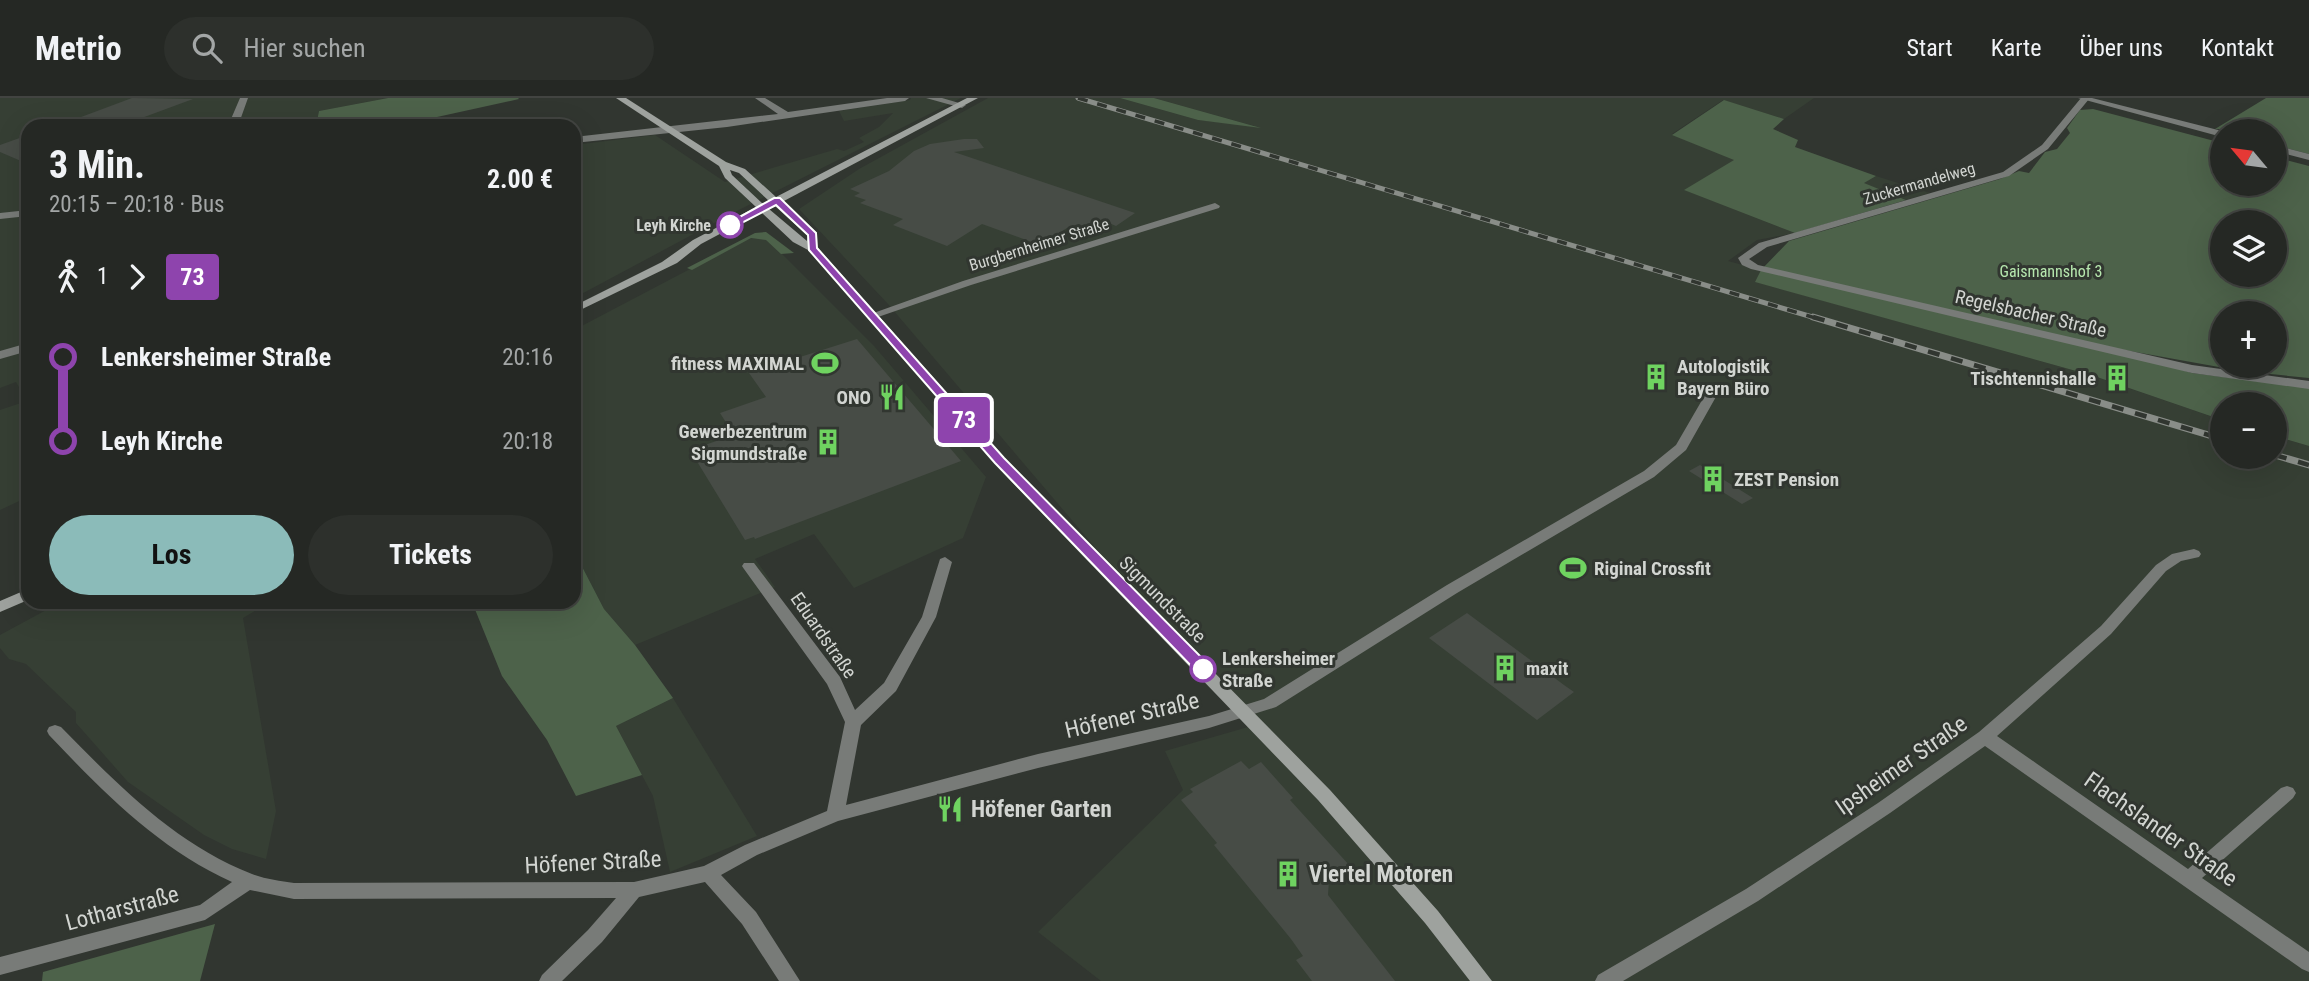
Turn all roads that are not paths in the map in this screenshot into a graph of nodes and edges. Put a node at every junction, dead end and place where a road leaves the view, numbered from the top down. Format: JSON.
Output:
{"nodes":[{"id":1,"x":244,"y":98,"type":"edge"},
{"id":2,"x":620,"y":98,"type":"edge"},
{"id":3,"x":759,"y":98,"type":"edge"},
{"id":4,"x":905,"y":98,"type":"edge"},
{"id":5,"x":930,"y":98,"type":"edge"},
{"id":6,"x":974,"y":98,"type":"edge"},
{"id":7,"x":2084,"y":98,"type":"edge"},
{"id":8,"x":962,"y":105,"type":"junction"},
{"id":9,"x":787,"y":116,"type":"junction"},
{"id":10,"x":236,"y":119,"type":"edge"},
{"id":11,"x":669,"y":130,"type":"junction"},
{"id":12,"x":2210,"y":131,"type":"edge"},
{"id":13,"x":581,"y":139,"type":"edge"},
{"id":14,"x":2287,"y":151,"type":"edge"},
{"id":15,"x":2309,"y":157,"type":"edge"},
{"id":16,"x":723,"y":164,"type":"junction"},
{"id":17,"x":780,"y":203,"type":"junction"},
{"id":18,"x":1215,"y":206,"type":"dead end"},
{"id":19,"x":766,"y":211,"type":"junction"},
{"id":20,"x":21,"y":214,"type":"edge"},
{"id":21,"x":0,"y":216,"type":"edge"},
{"id":22,"x":812,"y":248,"type":"junction"},
{"id":23,"x":1746,"y":263,"type":"joint"},
{"id":24,"x":581,"y":306,"type":"edge"},
{"id":25,"x":874,"y":315,"type":"junction"},
{"id":26,"x":21,"y":349,"type":"edge"},
{"id":27,"x":0,"y":355,"type":"edge"},
{"id":28,"x":2309,"y":385,"type":"edge"},
{"id":29,"x":1711,"y":395,"type":"dead end"},
{"id":30,"x":2194,"y":554,"type":"dead end"},
{"id":31,"x":945,"y":562,"type":"dead end"},
{"id":32,"x":749,"y":566,"type":"dead end"},
{"id":33,"x":21,"y":597,"type":"edge"},
{"id":34,"x":0,"y":607,"type":"edge"},
{"id":35,"x":1245,"y":712,"type":"junction"},
{"id":36,"x":853,"y":722,"type":"junction"},
{"id":37,"x":55,"y":731,"type":"dead end"},
{"id":38,"x":1985,"y":737,"type":"junction"},
{"id":39,"x":2287,"y":793,"type":"dead end"},
{"id":40,"x":835,"y":815,"type":"junction"},
{"id":41,"x":708,"y":873,"type":"junction"},
{"id":42,"x":2189,"y":879,"type":"junction"},
{"id":43,"x":248,"y":881,"type":"junction"},
{"id":44,"x":634,"y":890,"type":"junction"},
{"id":45,"x":2309,"y":962,"type":"edge"},
{"id":46,"x":0,"y":966,"type":"edge"},
{"id":47,"x":549,"y":981,"type":"edge"},
{"id":48,"x":790,"y":981,"type":"edge"},
{"id":49,"x":1482,"y":981,"type":"edge"},
{"id":50,"x":1605,"y":981,"type":"edge"}],
"edges":[{"from":1,"to":10,"type":"street"},
{"from":2,"to":11,"type":"main road","name":"Sigmundstraße"},
{"from":3,"to":9,"type":"street"},
{"from":4,"to":9,"type":"street"},
{"from":5,"to":8,"type":"street"},
{"from":6,"to":8,"type":"main road"},
{"from":7,"to":12,"type":"street"},
{"from":7,"to":23,"type":"street","name":"Zuckermandelweg"},
{"from":8,"to":17,"type":"main road"},
{"from":9,"to":11,"type":"street"},
{"from":11,"to":13,"type":"street"},
{"from":11,"to":16,"type":"main road","name":"Sigmundstraße"},
{"from":14,"to":15,"type":"street"},
{"from":16,"to":17,"type":"main road","name":"Sigmundstraße"},
{"from":16,"to":19,"type":"main road","name":"Sigmundstraße"},
{"from":17,"to":19,"type":"main road"},
{"from":17,"to":22,"type":"main road","name":"Sigmundstraße"},
{"from":18,"to":25,"type":"street","name":"Burgbernheimer Straße"},
{"from":19,"to":22,"type":"main road","name":"Sigmundstraße"},
{"from":19,"to":24,"type":"main road"},
{"from":20,"to":21,"type":"street"},
{"from":22,"to":25,"type":"main road","name":"Sigmundstraße"},
{"from":23,"to":28,"type":"street","name":"Regelsbacher Straße"},
{"from":25,"to":35,"type":"main road","name":"Sigmundstraße"},
{"from":26,"to":27,"type":"street"},
{"from":29,"to":35,"type":"street"},
{"from":30,"to":38,"type":"street","name":"Ipsheimer Straße"},
{"from":31,"to":36,"type":"street"},
{"from":32,"to":36,"type":"street","name":"Eduardstraße"},
{"from":33,"to":34,"type":"main road"},
{"from":35,"to":40,"type":"street","name":"Höfener Straße"},
{"from":35,"to":49,"type":"main road","name":"Sigmundstraße"},
{"from":36,"to":40,"type":"street"},
{"from":37,"to":43,"type":"street","name":"Höfener Straße"},
{"from":38,"to":42,"type":"street","name":"Flachslander Straße"},
{"from":38,"to":50,"type":"street","name":"Ipsheimer Straße"},
{"from":39,"to":42,"type":"street"},
{"from":40,"to":41,"type":"street","name":"Höfener Straße"},
{"from":41,"to":44,"type":"street","name":"Höfener Straße"},
{"from":41,"to":48,"type":"street"},
{"from":42,"to":45,"type":"street","name":"Flachslander Straße"},
{"from":43,"to":44,"type":"street","name":"Höfener Straße"},
{"from":43,"to":46,"type":"street","name":"Lotharstraße"},
{"from":44,"to":47,"type":"street"}]}
